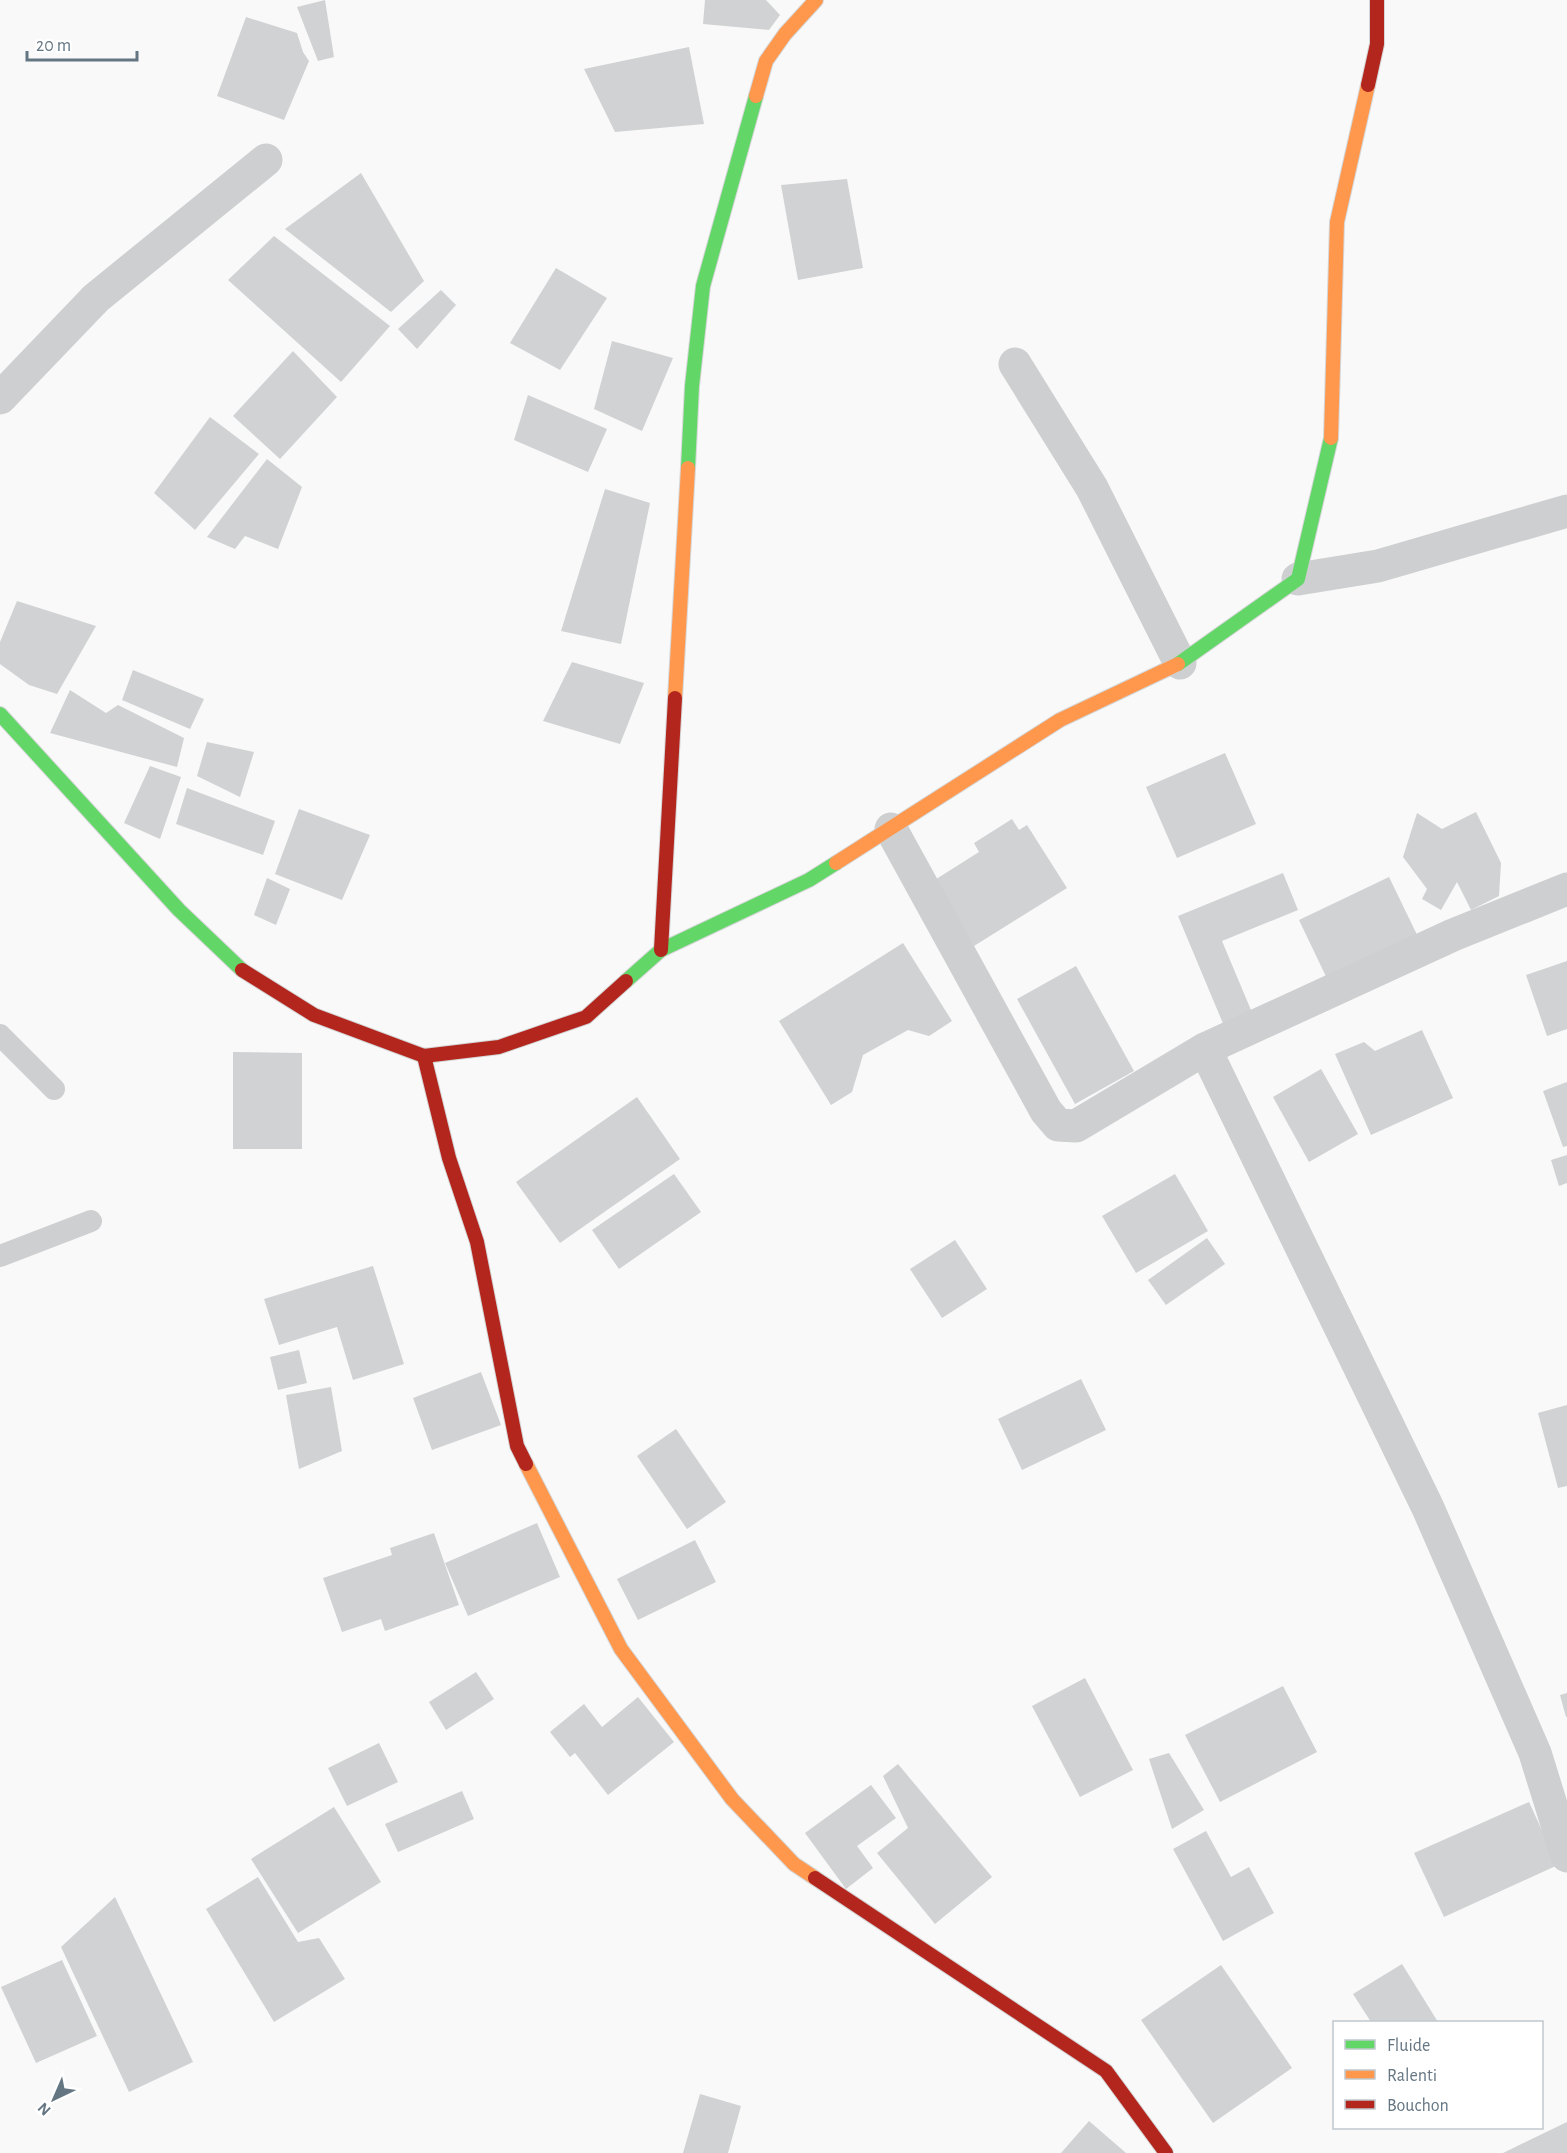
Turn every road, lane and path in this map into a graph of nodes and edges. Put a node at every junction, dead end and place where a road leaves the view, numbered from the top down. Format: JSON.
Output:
{"nodes":[{"id":1,"x":816,"y":0,"type":"edge"},
{"id":2,"x":1377,"y":0,"type":"edge"},
{"id":3,"x":266,"y":160,"type":"dead end"},
{"id":4,"x":1015,"y":364,"type":"dead end"},
{"id":5,"x":0,"y":398,"type":"edge"},
{"id":6,"x":1567,"y":511,"type":"edge"},
{"id":7,"x":1298,"y":579,"type":"junction"},
{"id":8,"x":1180,"y":663,"type":"junction"},
{"id":9,"x":0,"y":714,"type":"edge"},
{"id":10,"x":891,"y":829,"type":"junction"},
{"id":11,"x":1567,"y":889,"type":"edge"},
{"id":12,"x":661,"y":950,"type":"junction"},
{"id":13,"x":0,"y":1035,"type":"edge"},
{"id":14,"x":1205,"y":1049,"type":"junction"},
{"id":15,"x":424,"y":1056,"type":"junction"},
{"id":16,"x":54,"y":1089,"type":"dead end"},
{"id":17,"x":91,"y":1221,"type":"dead end"},
{"id":18,"x":0,"y":1256,"type":"edge"},
{"id":19,"x":1567,"y":1856,"type":"edge"},
{"id":20,"x":1166,"y":2153,"type":"edge"}],
"edges":[{"from":1,"to":12,"type":"street"},
{"from":2,"to":7,"type":"street"},
{"from":3,"to":5,"type":"street"},
{"from":4,"to":8,"type":"street"},
{"from":6,"to":7,"type":"street"},
{"from":7,"to":8,"type":"street"},
{"from":8,"to":10,"type":"street"},
{"from":9,"to":15,"type":"street"},
{"from":10,"to":12,"type":"street"},
{"from":10,"to":14,"type":"street"},
{"from":11,"to":14,"type":"street"},
{"from":12,"to":15,"type":"street"},
{"from":13,"to":16,"type":"lane"},
{"from":14,"to":19,"type":"street"},
{"from":15,"to":20,"type":"street"},
{"from":17,"to":18,"type":"lane"}]}
